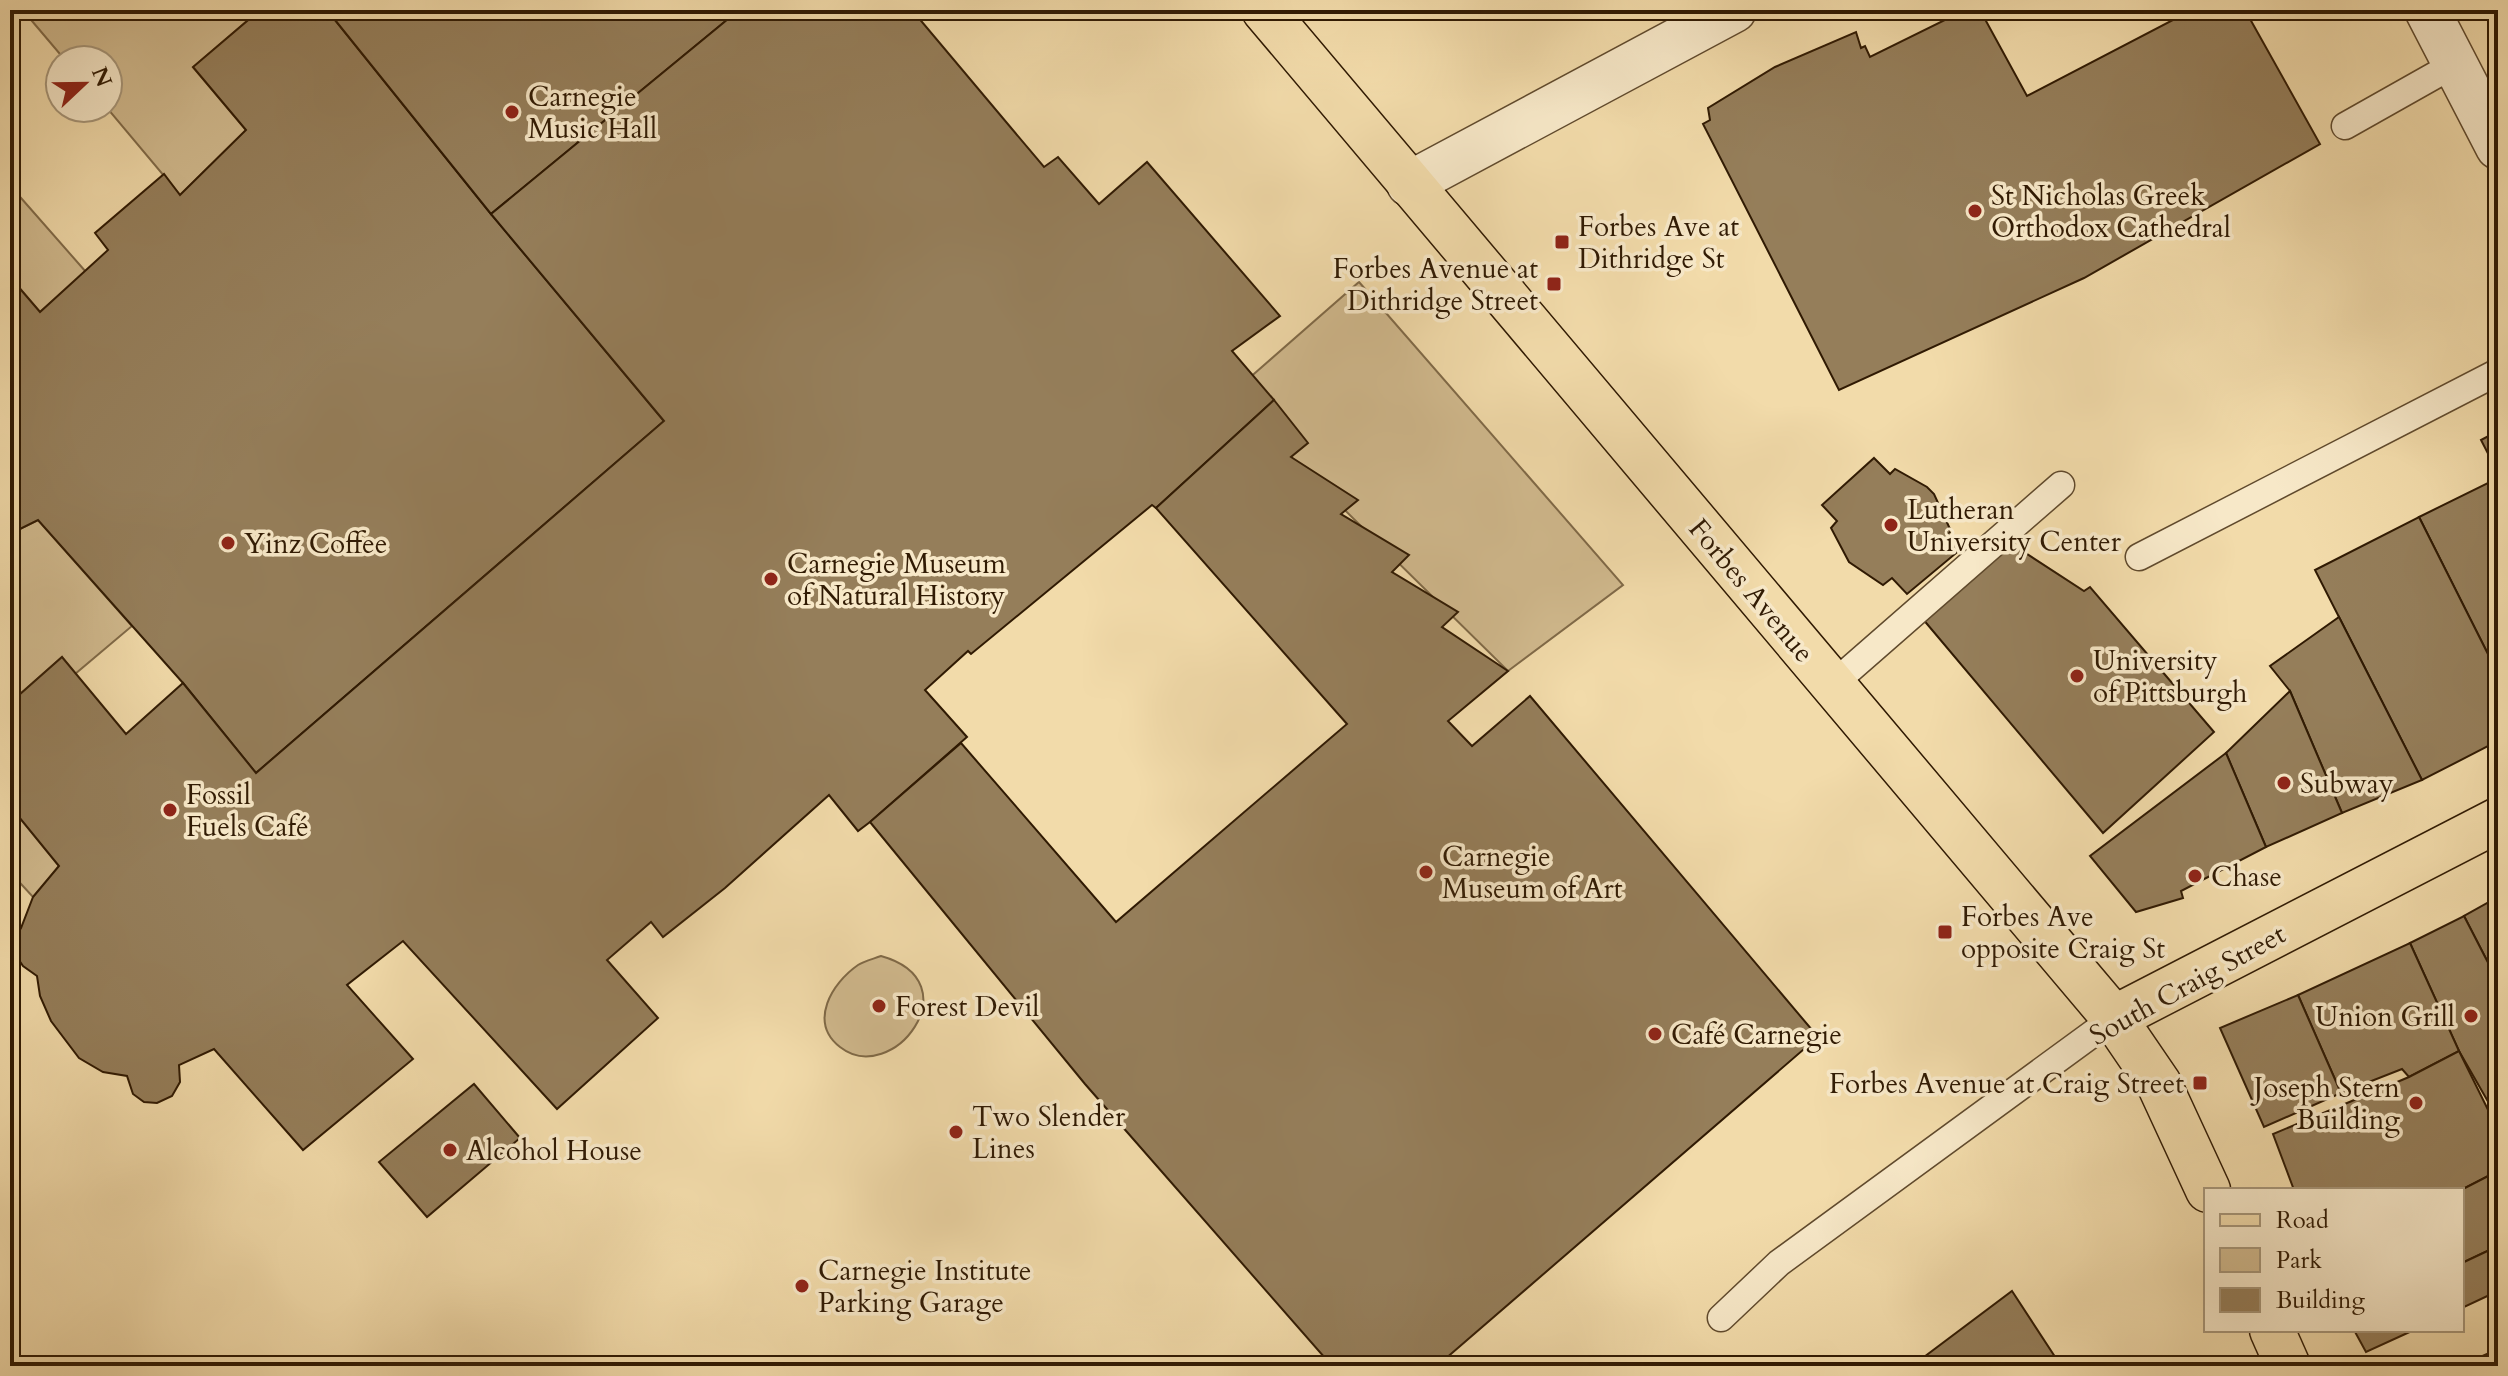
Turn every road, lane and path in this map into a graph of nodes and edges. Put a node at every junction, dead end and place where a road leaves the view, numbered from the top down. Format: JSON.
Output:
{"nodes":[{"id":1,"x":1264,"y":10,"type":"edge"},
{"id":2,"x":1734,"y":10,"type":"edge"},
{"id":3,"x":2427,"y":10,"type":"edge"},
{"id":4,"x":2455,"y":64,"type":"junction"},
{"id":5,"x":2345,"y":126,"type":"dead end"},
{"id":6,"x":2498,"y":147,"type":"edge"},
{"id":7,"x":1409,"y":184,"type":"junction"},
{"id":8,"x":2498,"y":372,"type":"edge"},
{"id":9,"x":2061,"y":485,"type":"dead end"},
{"id":10,"x":2139,"y":557,"type":"dead end"},
{"id":11,"x":1832,"y":685,"type":"junction"},
{"id":12,"x":2498,"y":820,"type":"edge"},
{"id":13,"x":2114,"y":1018,"type":"junction"},
{"id":14,"x":2207,"y":1188,"type":"edge"},
{"id":15,"x":1721,"y":1318,"type":"dead end"},
{"id":16,"x":2273,"y":1332,"type":"edge"},
{"id":17,"x":2288,"y":1366,"type":"edge"}],
"edges":[{"from":1,"to":7,"type":"main road","name":"Forbes Avenue"},
{"from":2,"to":7,"type":"street"},
{"from":3,"to":4,"type":"street"},
{"from":4,"to":5,"type":"lane"},
{"from":4,"to":6,"type":"street"},
{"from":7,"to":11,"type":"main road","name":"Forbes Avenue"},
{"from":8,"to":10,"type":"lane"},
{"from":9,"to":11,"type":"lane"},
{"from":11,"to":13,"type":"main road","name":"Forbes Avenue"},
{"from":12,"to":13,"type":"main road","name":"South Craig Street"},
{"from":13,"to":14,"type":"main road","name":"Forbes Avenue"},
{"from":13,"to":15,"type":"lane","name":"South Craig Street"},
{"from":16,"to":17,"type":"main road"}]}
